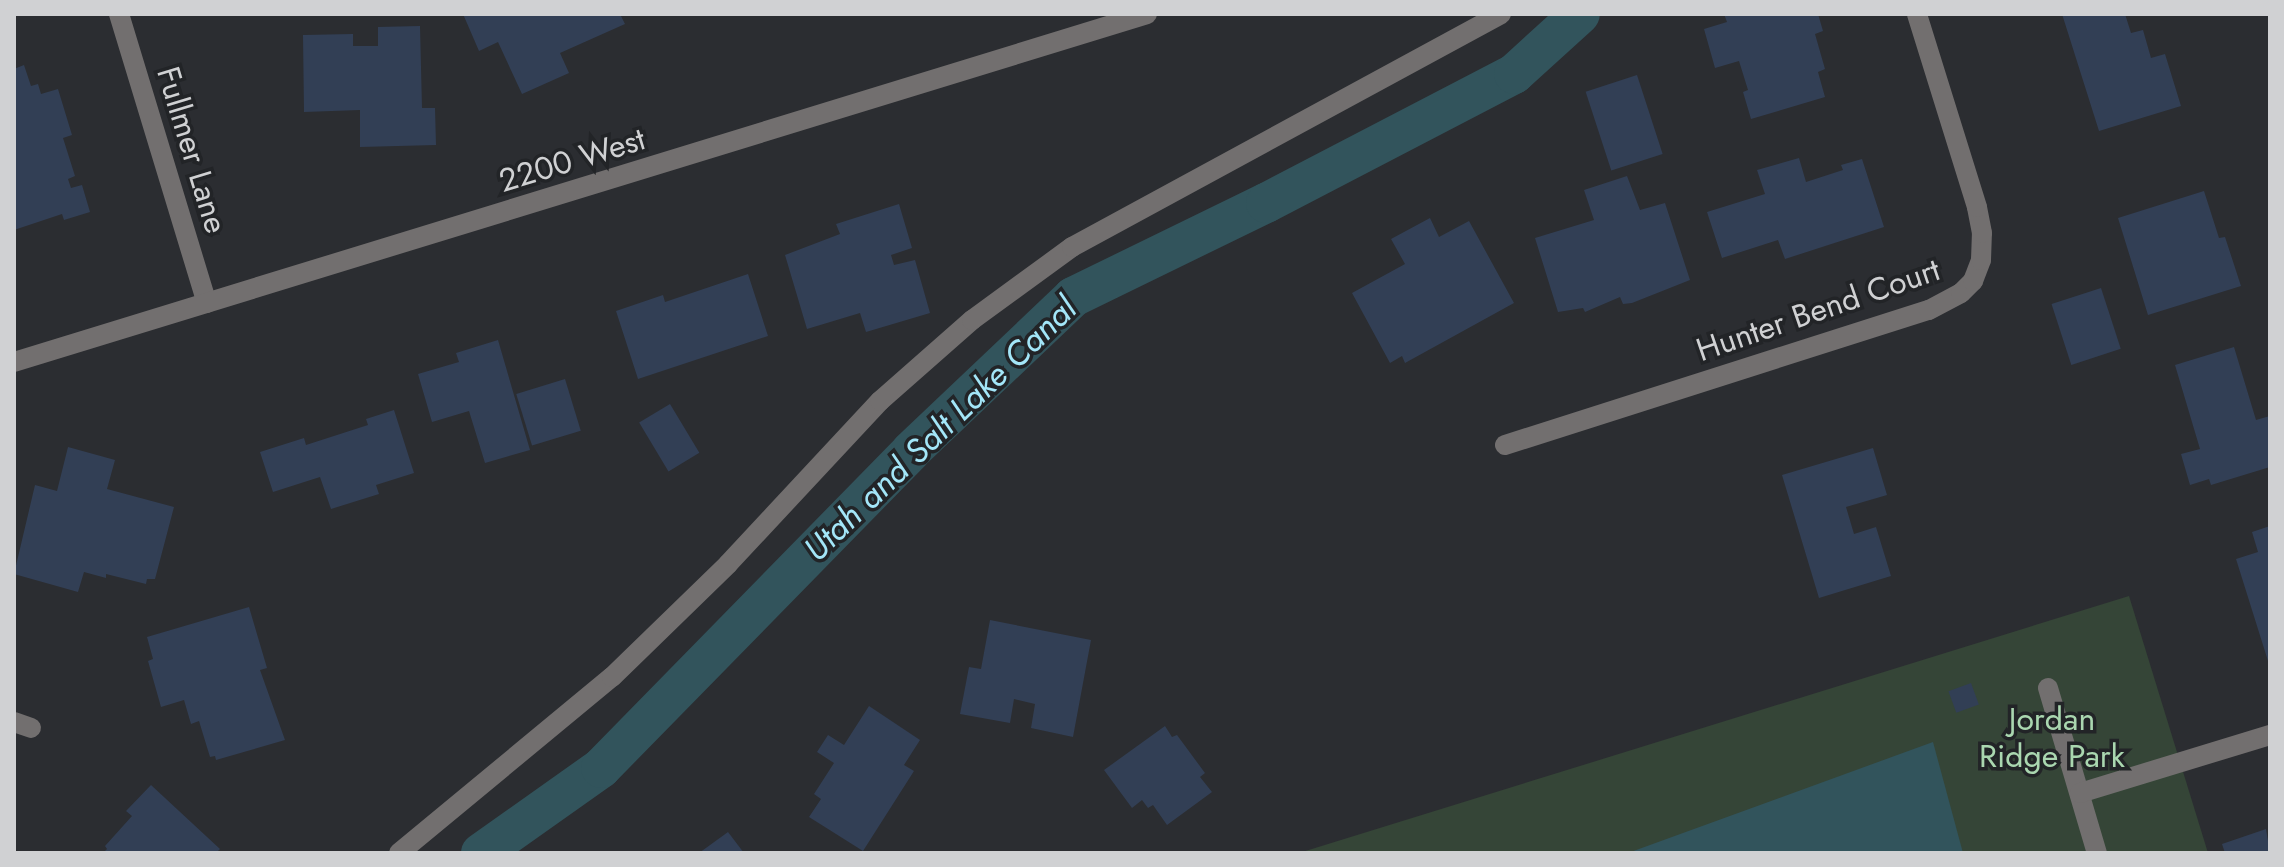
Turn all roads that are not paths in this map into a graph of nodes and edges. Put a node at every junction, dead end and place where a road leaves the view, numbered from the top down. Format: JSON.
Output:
{"nodes":[{"id":1,"x":119,"y":14,"type":"edge"},
{"id":2,"x":1147,"y":14,"type":"edge"},
{"id":3,"x":1501,"y":14,"type":"edge"},
{"id":4,"x":1917,"y":14,"type":"edge"},
{"id":5,"x":207,"y":303,"type":"junction"},
{"id":6,"x":14,"y":362,"type":"edge"},
{"id":7,"x":1505,"y":445,"type":"dead end"},
{"id":8,"x":2048,"y":688,"type":"dead end"},
{"id":9,"x":2270,"y":735,"type":"edge"},
{"id":10,"x":2080,"y":793,"type":"junction"},
{"id":11,"x":399,"y":853,"type":"edge"},
{"id":12,"x":2097,"y":853,"type":"edge"}],
"edges":[{"from":1,"to":5,"type":"street","name":"Fullmer Lane"},
{"from":2,"to":5,"type":"street","name":"2200 West"},
{"from":3,"to":11,"type":"street"},
{"from":4,"to":7,"type":"street","name":"Hunter Bend Court"},
{"from":5,"to":6,"type":"street","name":"2200 West"},
{"from":8,"to":10,"type":"street"},
{"from":9,"to":10,"type":"street"},
{"from":10,"to":12,"type":"street"}]}
